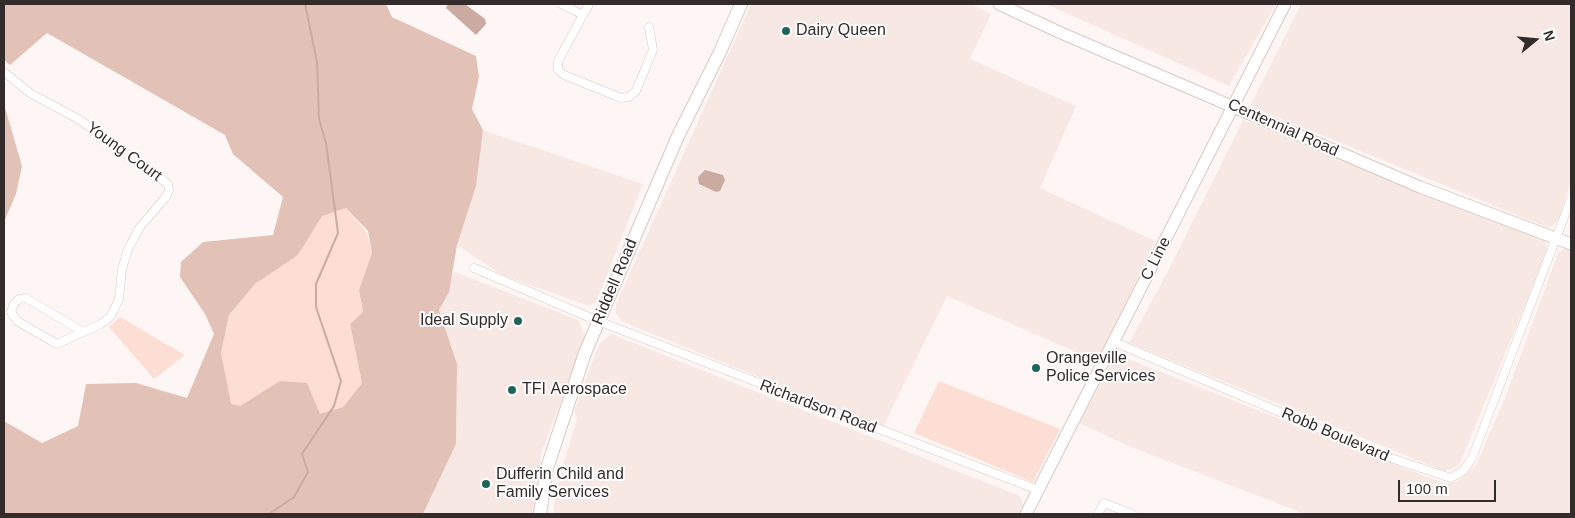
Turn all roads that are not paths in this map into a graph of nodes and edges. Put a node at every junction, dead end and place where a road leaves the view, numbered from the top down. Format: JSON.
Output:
{"nodes":[{"id":1,"x":561,"y":4,"type":"edge"},
{"id":2,"x":588,"y":4,"type":"edge"},
{"id":3,"x":734,"y":4,"type":"edge"},
{"id":4,"x":741,"y":4,"type":"edge"},
{"id":5,"x":999,"y":4,"type":"edge"},
{"id":6,"x":1285,"y":4,"type":"edge"},
{"id":7,"x":582,"y":15,"type":"junction"},
{"id":8,"x":649,"y":27,"type":"dead end"},
{"id":9,"x":715,"y":58,"type":"junction"},
{"id":10,"x":4,"y":72,"type":"edge"},
{"id":11,"x":1234,"y":105,"type":"junction"},
{"id":12,"x":1571,"y":199,"type":"edge"},
{"id":13,"x":1557,"y":239,"type":"junction"},
{"id":14,"x":1571,"y":244,"type":"edge"},
{"id":15,"x":474,"y":268,"type":"dead end"},
{"id":16,"x":598,"y":322,"type":"junction"},
{"id":17,"x":83,"y":332,"type":"junction"},
{"id":18,"x":1114,"y":342,"type":"junction"},
{"id":19,"x":1038,"y":490,"type":"junction"},
{"id":20,"x":540,"y":514,"type":"edge"},
{"id":21,"x":1026,"y":514,"type":"edge"},
{"id":22,"x":1098,"y":514,"type":"edge"},
{"id":23,"x":1132,"y":514,"type":"edge"}],
"edges":[{"from":1,"to":7,"type":"street"},
{"from":2,"to":7,"type":"street"},
{"from":3,"to":9,"type":"main road","name":"Riddell Road"},
{"from":4,"to":9,"type":"main road","name":"Riddell Road"},
{"from":5,"to":11,"type":"street","name":"Centennial Road"},
{"from":6,"to":11,"type":"street","name":"C Line"},
{"from":7,"to":8,"type":"street"},
{"from":9,"to":16,"type":"main road","name":"Riddell Road"},
{"from":10,"to":17,"type":"street","name":"Young Court"},
{"from":11,"to":13,"type":"street","name":"Centennial Road"},
{"from":11,"to":18,"type":"street","name":"C Line"},
{"from":12,"to":13,"type":"street"},
{"from":13,"to":14,"type":"street","name":"Centennial Road"},
{"from":13,"to":18,"type":"street","name":"Robb Boulevard"},
{"from":15,"to":16,"type":"street","name":"Richardson Road"},
{"from":16,"to":19,"type":"street","name":"Richardson Road"},
{"from":16,"to":20,"type":"main road","name":"Riddell Road"},
{"from":17,"to":17,"type":"street","name":"Young Court"},
{"from":18,"to":19,"type":"street","name":"C Line"},
{"from":19,"to":21,"type":"street","name":"C Line"},
{"from":22,"to":23,"type":"street"}]}
